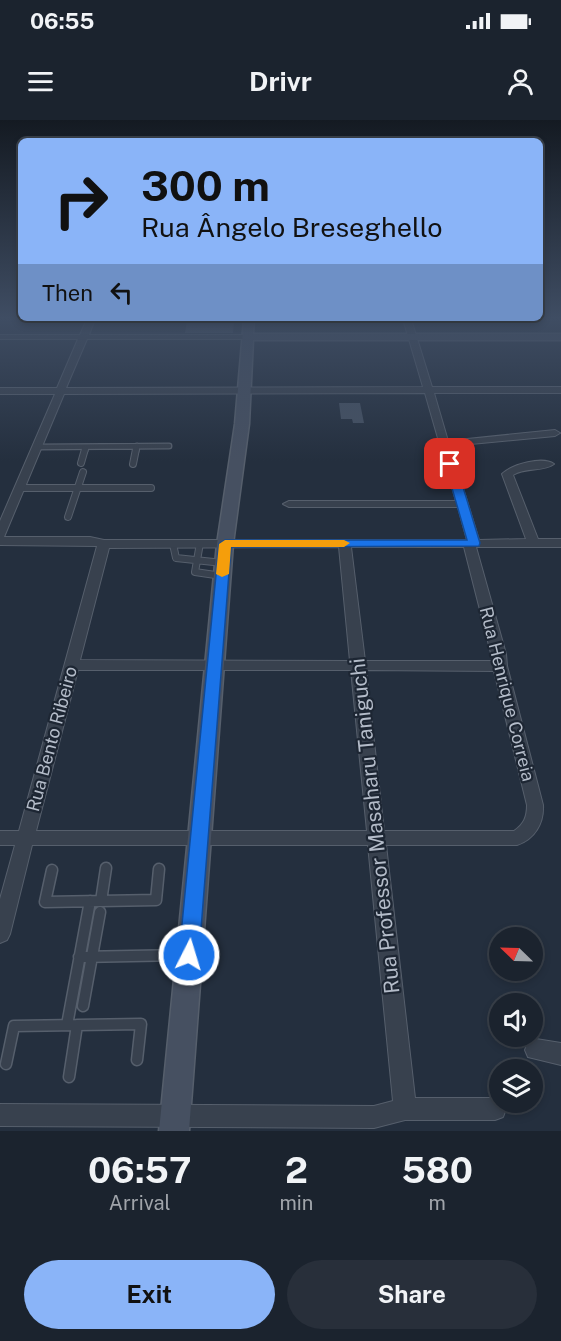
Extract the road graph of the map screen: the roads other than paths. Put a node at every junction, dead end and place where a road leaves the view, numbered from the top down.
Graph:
1 (71, 366) edge
2 (246, 366) edge
3 (421, 366) edge
4 (61, 390) junction
5 (245, 390) junction
6 (428, 390) junction
7 (561, 390) edge
8 (0, 391) edge
9 (555, 432) dead end
10 (444, 444) junction
11 (169, 446) dead end
12 (37, 447) junction
13 (86, 447) junction
14 (137, 447) junction
15 (81, 463) dead end
16 (133, 464) dead end
17 (549, 464) dead end
18 (83, 472) dead end
19 (20, 488) junction
20 (77, 488) junction
21 (151, 488) dead end
22 (289, 504) dead end
23 (462, 504) junction
24 (68, 517) dead end
25 (0, 534) edge
26 (0, 541) edge
27 (173, 543) junction
28 (200, 543) junction
29 (345, 543) junction
30 (471, 543) junction
31 (533, 543) junction
32 (561, 543) edge
33 (104, 544) junction
34 (196, 561) junction
35 (224, 561) junction
36 (72, 665) junction
37 (214, 665) junction
38 (358, 666) junction
39 (500, 666) junction
40 (0, 838) edge
41 (26, 838) junction
42 (200, 838) junction
43 (376, 838) junction
44 (106, 868) dead end
45 (159, 869) dead end
46 (52, 870) dead end
47 (90, 901) junction
48 (101, 901) junction
49 (100, 912) dead end
50 (0, 934) edge
51 (189, 955) junction
52 (79, 957) junction
53 (92, 957) junction
54 (83, 1006) dead end
55 (72, 1025) junction
56 (537, 1050) dead end
57 (561, 1054) edge
58 (137, 1060) dead end
59 (6, 1064) dead end
60 (69, 1077) dead end
61 (405, 1109) junction
62 (489, 1109) edge
63 (0, 1115) edge
64 (175, 1124) edge

1 - 4 street
2 - 5 main road
3 - 6 street, Rua Henrique Correia
4 - 5 street
4 - 8 street
4 - 12 street
5 - 6 street
5 - 35 main road
6 - 7 street
6 - 10 street, Rua Henrique Correia
9 - 10 street
10 - 23 street, Rua Henrique Correia
11 - 14 lane
12 - 13 lane
12 - 19 street
13 - 14 lane
13 - 15 lane
14 - 16 lane
17 - 31 street
18 - 20 lane
19 - 20 lane
19 - 25 street
20 - 21 lane
20 - 24 lane
22 - 23 street
23 - 30 street, Rua Henrique Correia
26 - 33 street
27 - 28 street
27 - 33 street
27 - 34 lane
28 - 34 lane
28 - 35 street
29 - 30 street
29 - 35 street
29 - 38 street, Rua Professor Masaharu Taniguchi
30 - 31 street
30 - 39 street, Rua Henrique Correia
31 - 32 street
33 - 36 street, Rua Bento Ribeiro
34 - 35 lane
34 - 35 lane
35 - 37 main road
36 - 37 street
36 - 41 street, Rua Bento Ribeiro
37 - 38 street
37 - 42 main road
38 - 39 street
38 - 43 street, Rua Professor Masaharu Taniguchi
39 - 43 street, Rua Henrique Correia
40 - 41 street
41 - 42 street
41 - 50 street, Rua Bento Ribeiro
42 - 43 street
42 - 51 main road
43 - 61 street, Rua Professor Masaharu Taniguchi
44 - 48 lane
45 - 48 lane
46 - 47 lane
47 - 48 lane
47 - 52 lane
49 - 53 lane
51 - 53 lane
51 - 64 main road
52 - 53 lane
52 - 55 lane
53 - 54 lane
55 - 58 lane
55 - 59 lane
55 - 60 lane
56 - 57 street
61 - 62 street
61 - 64 street
63 - 64 street

